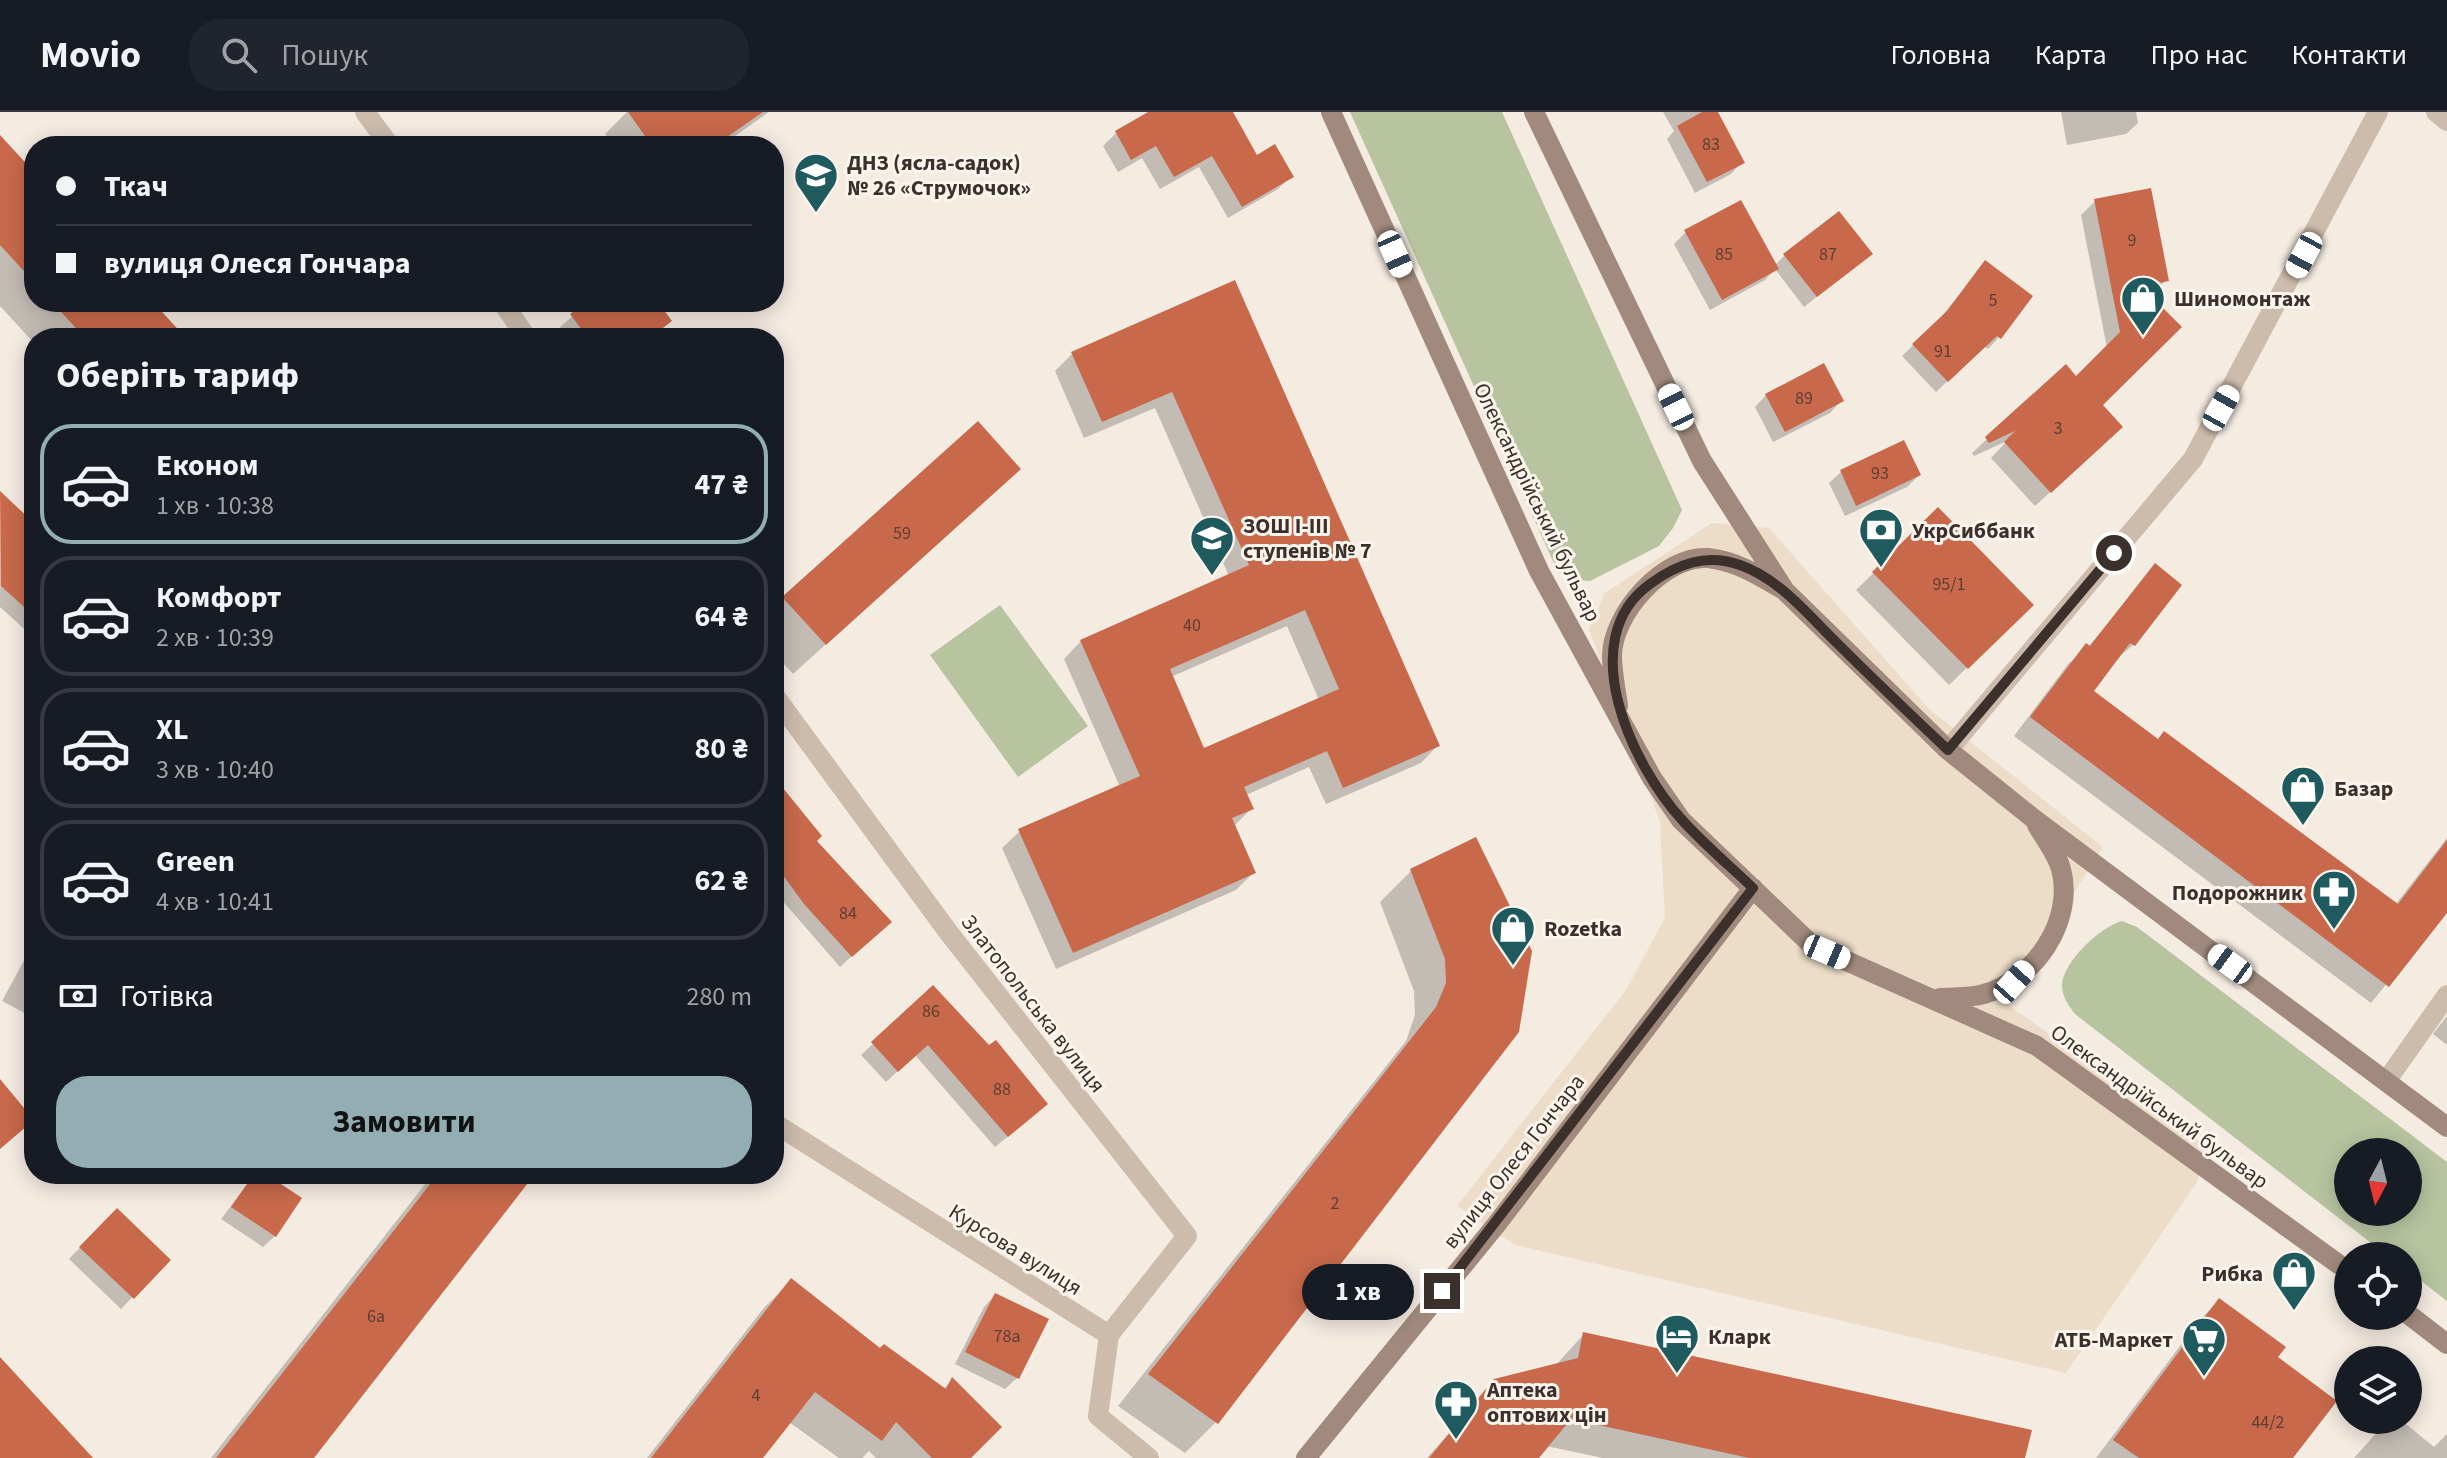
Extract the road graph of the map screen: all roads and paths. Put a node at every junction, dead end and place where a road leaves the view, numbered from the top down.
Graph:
1 (365, 112) edge
2 (1331, 112) edge
3 (1534, 112) edge
4 (2378, 112) edge
5 (2436, 112) edge
6 (2447, 121) edge
7 (383, 136) edge
8 (1785, 591) junction
9 (784, 709) edge
10 (1621, 721) junction
11 (1948, 750) junction
12 (2034, 819) junction
13 (1753, 888) junction
14 (2447, 995) edge
15 (1936, 998) junction
16 (2387, 1080) junction
17 (2447, 1127) edge
18 (784, 1129) edge
19 (2334, 1261) edge
20 (2422, 1325) edge
21 (1109, 1335) junction
22 (2447, 1344) edge
23 (1149, 1458) edge
24 (1306, 1458) edge

1 - 7 street
2 - 10 main road, Олександрійський бульвар
3 - 8 main road
4 - 11 street
5 - 6 street
8 - 10 main road
8 - 11 main road
9 - 21 street, Златопольська вулиця
10 - 13 main road, Олександрійський бульвар
11 - 12 main road
12 - 15 main road
12 - 16 main road
13 - 15 main road, Олександрійський бульвар
13 - 24 main road, вулиця Олеся Гончара
14 - 16 street
15 - 19 main road, Олександрійський бульвар
16 - 17 main road
18 - 21 street, Курсова вулиця
20 - 22 main road
21 - 23 street

